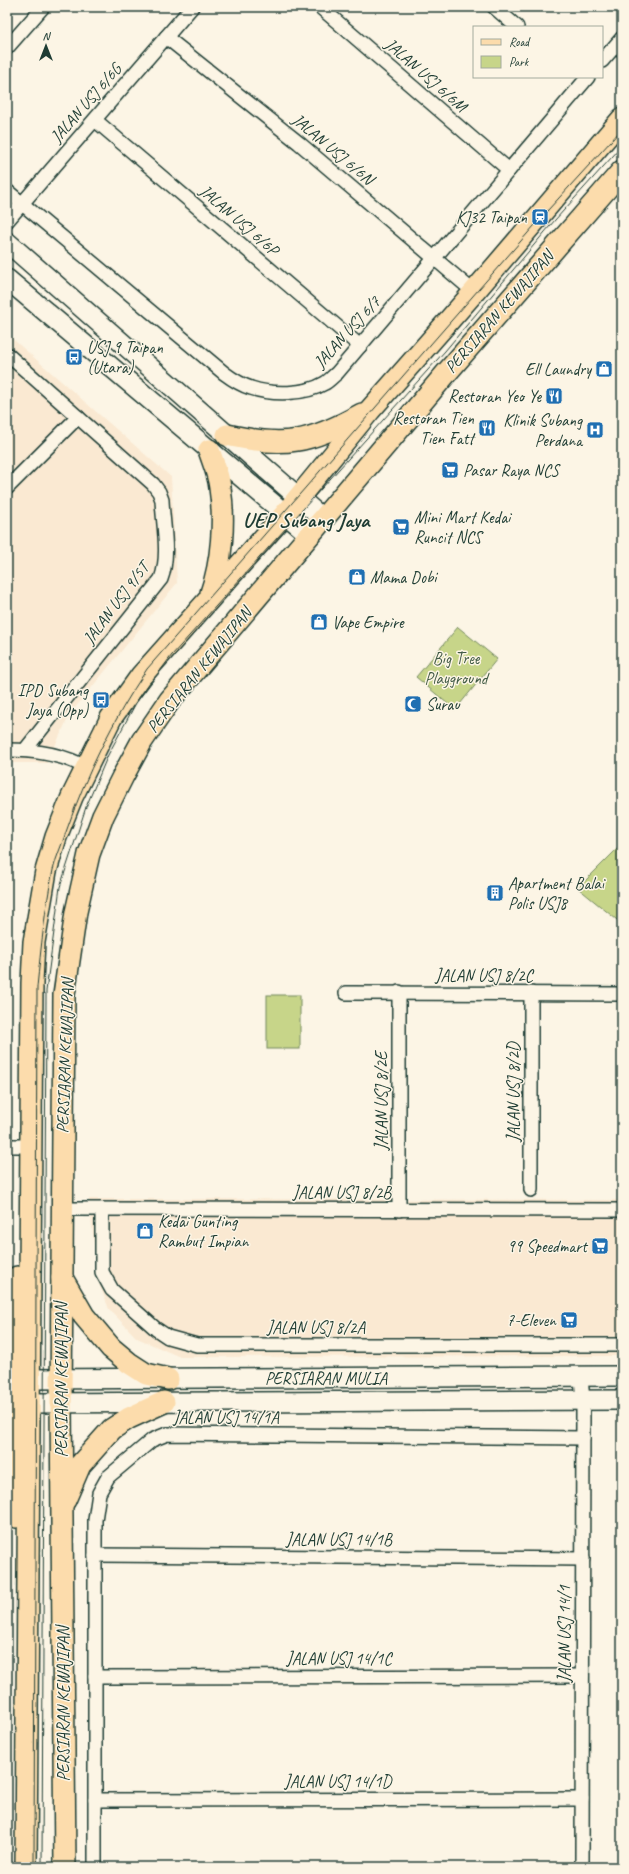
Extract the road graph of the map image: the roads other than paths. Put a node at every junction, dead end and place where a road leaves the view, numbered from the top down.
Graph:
1 (42, 7) edge
2 (192, 7) edge
3 (320, 7) edge
4 (494, 7) edge
5 (516, 26) edge
6 (166, 37) junction
7 (622, 38) edge
8 (8, 44) edge
9 (603, 60) edge
10 (582, 79) edge
11 (622, 119) edge
12 (96, 120) junction
13 (509, 170) junction
14 (622, 171) edge
15 (7, 191) edge
16 (22, 204) junction
17 (7, 221) edge
18 (7, 242) edge
19 (434, 258) junction
20 (11, 286) edge
21 (474, 292) junction
22 (360, 346) junction
23 (7, 354) edge
24 (370, 410) junction
25 (78, 417) junction
26 (226, 435) junction
27 (210, 450) junction
28 (7, 488) edge
29 (298, 497) junction
30 (285, 514) junction
31 (316, 527) junction
32 (208, 601) junction
33 (7, 750) edge
34 (25, 750) junction
35 (87, 768) junction
36 (346, 992) dead end
37 (399, 992) junction
38 (531, 993) junction
39 (622, 994) edge
40 (7, 1146) edge
41 (30, 1146) junction
42 (30, 1175) junction
43 (531, 1190) dead end
44 (62, 1209) junction
45 (102, 1209) junction
46 (399, 1210) junction
47 (622, 1210) edge
48 (62, 1277) junction
49 (622, 1345) edge
50 (622, 1376) edge
51 (581, 1377) junction
52 (30, 1379) junction
53 (61, 1379) junction
54 (168, 1379) junction
55 (622, 1400) edge
56 (583, 1401) junction
57 (164, 1402) junction
58 (30, 1403) junction
59 (61, 1403) junction
60 (583, 1438) junction
61 (62, 1507) junction
62 (95, 1555) junction
63 (583, 1559) junction
64 (28, 1635) junction
65 (582, 1676) junction
66 (95, 1677) junction
67 (582, 1799) junction
68 (95, 1800) junction
69 (26, 1867) edge
70 (65, 1867) edge
71 (95, 1867) edge
72 (582, 1867) edge

1 - 8 street
2 - 6 street, JALAN USJ 6/6G
3 - 13 street, JALAN USJ 6/6M
4 - 5 street
6 - 12 street, JALAN USJ 6/6G
6 - 19 street, JALAN USJ 6/6N
7 - 9 street
10 - 13 street, JALAN USJ 6/7
11 - 21 main road, PERSIARAN KEWAJIPAN
12 - 16 street, JALAN USJ 6/6G
12 - 22 street, JALAN USJ 6/6P
13 - 19 street, JALAN USJ 6/7
14 - 31 main road, PERSIARAN KEWAJIPAN
15 - 16 street, JALAN USJ 6/7
16 - 17 street, JALAN USJ 6/6G
16 - 22 street, JALAN USJ 6/7
18 - 26 main road
19 - 21 street, JALAN USJ 6/6N
19 - 22 street, JALAN USJ 6/7
20 - 27 main road
21 - 24 main road, PERSIARAN KEWAJIPAN
23 - 25 street, JALAN USJ 9/5T
24 - 26 main road
24 - 29 main road, PERSIARAN KEWAJIPAN
25 - 28 street
25 - 34 street, JALAN USJ 9/5T
26 - 29 main road
27 - 30 main road
27 - 32 main road
29 - 30 main road, PERSIARAN KEWAJIPAN
29 - 31 main road
30 - 31 main road
30 - 32 main road, PERSIARAN KEWAJIPAN
31 - 44 main road, PERSIARAN KEWAJIPAN
32 - 35 main road, PERSIARAN KEWAJIPAN
33 - 34 street
34 - 35 street
35 - 41 main road, PERSIARAN KEWAJIPAN
36 - 37 street, JALAN USJ 8/2C
37 - 38 street, JALAN USJ 8/2C
37 - 46 street, JALAN USJ 8/2E
38 - 39 street, JALAN USJ 8/2C
38 - 43 street, JALAN USJ 8/2D
40 - 41 street
41 - 42 main road, PERSIARAN KEWAJIPAN
42 - 52 main road, PERSIARAN KEWAJIPAN
42 - 64 main road, PERSIARAN KEWAJIPAN
44 - 45 street, JALAN USJ 8/2B
44 - 48 main road, PERSIARAN KEWAJIPAN
45 - 46 street, JALAN USJ 8/2B
45 - 49 street, JALAN USJ 8/2A
46 - 47 street, JALAN USJ 8/2B
48 - 53 main road, PERSIARAN KEWAJIPAN
48 - 54 main road
50 - 51 main road, PERSIARAN MULIA
51 - 54 main road, PERSIARAN MULIA
51 - 56 street, JALAN USJ 14/1
52 - 53 main road, PERSIARAN MULIA
52 - 58 main road, PERSIARAN KEWAJIPAN
53 - 54 main road, PERSIARAN MULIA
53 - 59 main road, PERSIARAN KEWAJIPAN
55 - 56 main road, PERSIARAN MULIA
56 - 57 main road, PERSIARAN MULIA
56 - 60 street, JALAN USJ 14/1
57 - 59 main road, PERSIARAN MULIA
57 - 61 main road
58 - 59 main road, PERSIARAN MULIA
58 - 64 main road, PERSIARAN KEWAJIPAN
59 - 61 main road, PERSIARAN KEWAJIPAN
60 - 62 street, JALAN USJ 14/1A
60 - 63 street, JALAN USJ 14/1
61 - 70 main road, PERSIARAN KEWAJIPAN
62 - 63 street, JALAN USJ 14/1B
62 - 66 street, JALAN USJ 14/1A
63 - 65 street, JALAN USJ 14/1
64 - 69 main road, PERSIARAN KEWAJIPAN
65 - 66 street, JALAN USJ 14/1C
65 - 67 street, JALAN USJ 14/1
66 - 68 street, JALAN USJ 14/1A
67 - 68 street, JALAN USJ 14/1D
67 - 72 street, JALAN USJ 14/1
68 - 71 street, JALAN USJ 14/1A

